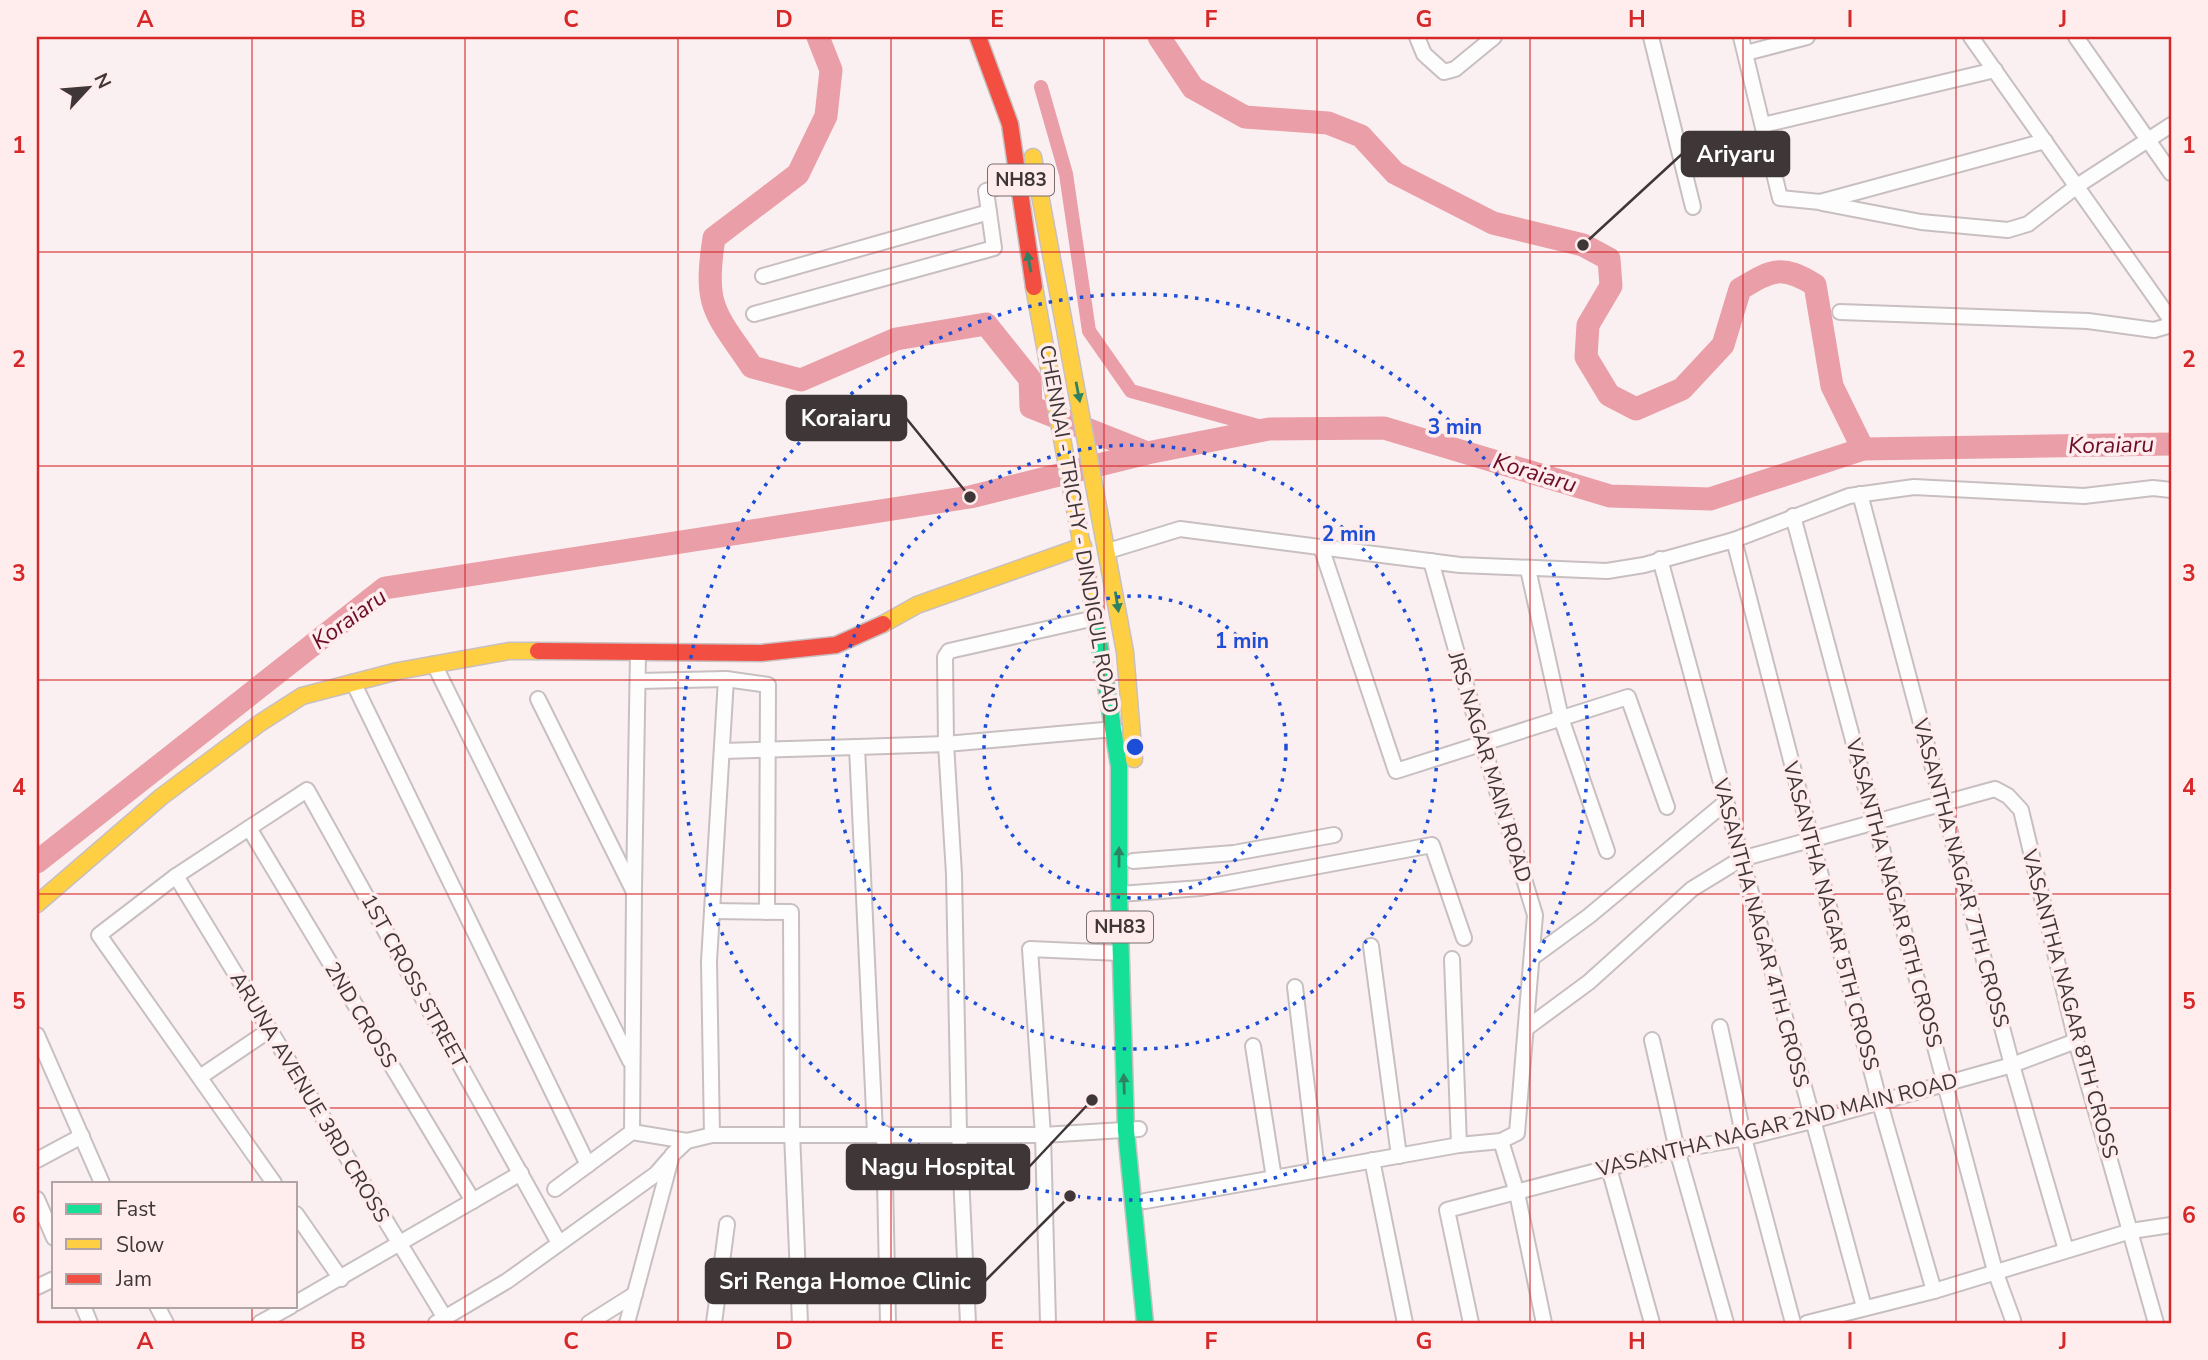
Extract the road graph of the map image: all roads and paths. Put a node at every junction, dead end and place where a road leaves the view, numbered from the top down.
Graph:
1 (978, 37) edge
2 (995, 37) edge
3 (1417, 37) edge
4 (1493, 37) edge
5 (1651, 37) edge
6 (1741, 37) edge
7 (1807, 37) edge
8 (1971, 37) edge
9 (2076, 37) edge
10 (1746, 54) junction
11 (1995, 70) junction
12 (1763, 125) junction
13 (2171, 125) edge
14 (2148, 140) junction
15 (2045, 141) junction
16 (2171, 173) edge
17 (1021, 180) junction
18 (2077, 186) junction
19 (1820, 202) junction
20 (1693, 207) dead end
21 (989, 212) junction
22 (763, 276) dead end
23 (1840, 312) dead end
24 (754, 314) dead end
25 (2171, 323) edge
26 (2171, 490) edge
27 (1860, 494) junction
28 (1793, 516) junction
29 (1082, 540) junction
30 (1734, 540) junction
31 (1107, 543) junction
32 (1321, 547) junction
33 (1660, 559) junction
34 (1432, 561) junction
35 (1528, 569) junction
36 (1095, 618) junction
37 (638, 653) junction
38 (434, 664) junction
39 (726, 679) junction
40 (638, 681) junction
41 (353, 682) junction
42 (538, 699) dead end
43 (1561, 718) junction
44 (1115, 729) junction
45 (1482, 742) junction
46 (946, 744) junction
47 (856, 747) junction
48 (768, 750) junction
49 (723, 751) junction
50 (1943, 801) junction
51 (1726, 802) junction
52 (1667, 807) dead end
53 (1874, 821) junction
54 (249, 828) junction
55 (1334, 835) dead end
56 (1811, 839) junction
57 (1607, 851) dead end
58 (1741, 859) junction
59 (1133, 861) junction
60 (176, 876) junction
61 (634, 892) junction
62 (1126, 894) junction
63 (37, 904) edge
64 (712, 911) junction
65 (767, 912) junction
66 (1464, 938) dead end
67 (1371, 946) dead end
68 (1120, 953) junction
69 (1533, 957) junction
70 (1452, 959) dead end
71 (1295, 987) dead end
72 (1528, 1027) junction
73 (1720, 1027) dead end
74 (268, 1031) junction
75 (37, 1036) edge
76 (1652, 1040) dead end
77 (2076, 1041) junction
78 (1254, 1046) dead end
79 (2012, 1065) junction
80 (633, 1066) junction
81 (200, 1077) junction
82 (1946, 1083) junction
83 (1879, 1100) junction
84 (1812, 1121) junction
85 (1132, 1130) junction
86 (632, 1132) junction
87 (792, 1133) junction
88 (879, 1133) junction
89 (959, 1133) junction
90 (712, 1135) junction
91 (1043, 1135) junction
92 (82, 1136) junction
93 (1744, 1138) junction
94 (687, 1141) junction
95 (1501, 1141) junction
96 (1459, 1145) junction
97 (1677, 1150) junction
98 (672, 1155) junction
99 (1399, 1156) junction
100 (37, 1160) edge
101 (1371, 1160) junction
102 (588, 1165) junction
103 (1609, 1168) junction
104 (1317, 1170) junction
105 (521, 1173) junction
106 (1274, 1178) junction
107 (102, 1182) edge
108 (273, 1182) edge
109 (555, 1189) dead end
110 (1517, 1193) junction
111 (37, 1199) edge
112 (473, 1201) junction
113 (1145, 1201) junction
114 (298, 1217) edge
115 (726, 1224) dead end
116 (2171, 1225) edge
117 (2131, 1231) junction
118 (52, 1233) edge
119 (398, 1242) junction
120 (559, 1243) junction
121 (2066, 1250) junction
122 (1995, 1271) junction
123 (341, 1279) junction
124 (1934, 1291) junction
125 (635, 1294) junction
126 (298, 1303) edge
127 (1864, 1307) junction
128 (288, 1308) edge
129 (2013, 1320) dead end
130 (440, 1321) edge
131 (260, 1323) edge
132 (589, 1323) edge
133 (627, 1323) edge
134 (714, 1323) edge
135 (800, 1323) edge
136 (888, 1323) edge
137 (968, 1323) edge
138 (1048, 1323) edge
139 (1145, 1323) edge
140 (1158, 1323) edge
141 (1405, 1323) edge
142 (1471, 1323) edge
143 (1544, 1323) edge
144 (1652, 1323) edge
145 (1726, 1323) edge
146 (1793, 1323) edge
147 (1807, 1323) edge
148 (2156, 1323) edge

1 - 17 main road, CHENNAI - TRICHY - DINDIGUL ROAD / NH83
2 -> 31 main road, CHENNAI - TRICHY - DINDIGUL ROAD / NH83
3 - 4 street
5 - 20 street
6 - 10 street
7 - 10 street
8 - 11 street
9 - 14 street
10 - 12 street
11 - 12 street
11 - 15 street
12 - 19 street
13 - 14 street
14 - 16 street
14 - 18 street
15 - 18 street
15 - 19 street
17 - 21 street
29 -> 17 main road, CHENNAI - TRICHY - DINDIGUL ROAD / NH83
18 - 19 street
18 - 25 street
21 - 22 street
21 - 24 street
23 - 25 street
26 - 27 street
27 - 28 street
27 - 50 street, VASANTHA NAGAR 7TH CROSS
28 - 30 street
28 - 53 street, VASANTHA NAGAR 6TH CROSS
29 - 36 main road, CHENNAI - TRICHY - DINDIGUL ROAD / NH83
29 - 37 main road
30 - 33 street
30 - 56 street, VASANTHA NAGAR 5TH CROSS
31 - 32 street
31 -> 59 main road, CHENNAI - TRICHY - DINDIGUL ROAD / NH83
32 - 34 street
32 - 45 street
33 - 35 street
33 - 51 street, VASANTHA NAGAR 4TH CROSS
34 - 35 street
34 - 45 street, JRS NAGAR MAIN ROAD
35 - 43 street
36 - 44 main road, CHENNAI - TRICHY - DINDIGUL ROAD / NH83
36 - 46 street
37 - 38 main road
37 - 40 street
38 - 41 main road
38 - 80 street
39 - 40 street
39 - 48 street
39 - 49 street
40 - 61 street
41 - 63 main road
41 - 102 street
42 - 61 street
43 - 45 street
43 - 52 street
43 - 57 street
44 - 46 street
62 -> 44 main road, CHENNAI - TRICHY - DINDIGUL ROAD / NH83
45 - 69 street, JRS NAGAR MAIN ROAD
46 - 47 street
46 - 89 street
47 - 48 street
47 - 88 street
48 - 49 street
48 - 65 street
49 - 64 street
50 - 53 street
50 - 77 street, VASANTHA NAGAR 8TH CROSS
50 - 79 street, VASANTHA NAGAR 7TH CROSS
51 - 58 street, VASANTHA NAGAR 4TH CROSS
51 - 69 street
53 - 56 street
53 - 82 street, VASANTHA NAGAR 6TH CROSS
54 - 60 street
54 - 105 street, 1ST CROSS STREET
54 - 112 street, 2ND CROSS
55 - 59 street
56 - 58 street
56 - 83 street, VASANTHA NAGAR 5TH CROSS
58 - 72 street
58 - 84 street, VASANTHA NAGAR 4TH CROSS
59 - 62 main road, CHENNAI - TRICHY - DINDIGUL ROAD / NH83
60 - 74 street, ARUNA AVENUE 3RD CROSS
60 - 81 street
61 - 80 street
62 - 66 street
62 - 68 main road, CHENNAI - TRICHY - DINDIGUL ROAD / NH83
62 - 85 main road, CHENNAI - TRICHY - DINDIGUL ROAD / NH83
64 - 65 street
64 - 90 street
65 - 87 street
67 - 99 street
85 -> 68 main road, CHENNAI - TRICHY - DINDIGUL ROAD / NH83
68 - 91 street
69 - 72 street, JRS NAGAR MAIN ROAD
70 - 96 street
71 - 104 street
72 - 95 street, JRS NAGAR MAIN ROAD
73 - 93 street
74 - 81 street
74 - 119 street, ARUNA AVENUE 3RD CROSS
75 - 92 street
76 - 97 street
77 - 79 street, VASANTHA NAGAR 2ND MAIN ROAD
77 - 117 street, VASANTHA NAGAR 8TH CROSS
78 - 106 street
79 - 82 street, VASANTHA NAGAR 2ND MAIN ROAD
79 - 121 street, VASANTHA NAGAR 7TH CROSS
80 - 86 street
81 - 108 street
82 - 83 street, VASANTHA NAGAR 2ND MAIN ROAD
82 - 122 street, VASANTHA NAGAR 6TH CROSS
83 - 84 street, VASANTHA NAGAR 2ND MAIN ROAD
83 - 124 street, VASANTHA NAGAR 5TH CROSS
84 - 93 street, VASANTHA NAGAR 2ND MAIN ROAD
84 - 127 street, VASANTHA NAGAR 4TH CROSS
85 - 91 street
85 - 113 main road, CHENNAI - TRICHY - DINDIGUL ROAD / NH83
85 - 139 main road, CHENNAI - TRICHY - DINDIGUL ROAD / NH83
86 - 94 street
86 - 102 street
87 - 88 street
87 - 90 street
87 - 135 street
88 - 89 street
88 - 136 street
89 - 91 street
89 - 137 street
90 - 94 street
91 - 138 street
92 - 100 street
92 - 107 street
93 - 97 street, VASANTHA NAGAR 2ND MAIN ROAD
93 - 146 street
94 - 98 street
95 - 96 street
95 - 110 street
96 - 99 street
97 - 103 street, VASANTHA NAGAR 2ND MAIN ROAD
97 - 145 street
98 - 120 street
98 - 125 street
99 - 101 street
101 - 104 street
101 - 141 street
102 - 109 street
103 - 110 street, VASANTHA NAGAR 2ND MAIN ROAD
103 - 144 street
104 - 106 street
105 - 112 street
105 - 120 street, 1ST CROSS STREET
106 - 113 street
110 - 142 street, VASANTHA NAGAR 2ND MAIN ROAD
110 - 143 street
111 - 118 street
112 - 119 street
113 - 140 main road, CHENNAI - TRICHY - DINDIGUL ROAD / NH83
114 - 123 street
115 - 134 street
116 - 117 street
117 - 121 street
117 - 148 street, VASANTHA NAGAR 8TH CROSS
119 - 123 street
119 - 130 street, ARUNA AVENUE 3RD CROSS
120 - 130 street
121 - 122 street
122 - 124 street
122 - 129 street, VASANTHA NAGAR 6TH CROSS
123 - 126 street
124 - 127 street
125 - 132 street
125 - 133 street
127 - 147 street
128 - 131 street

